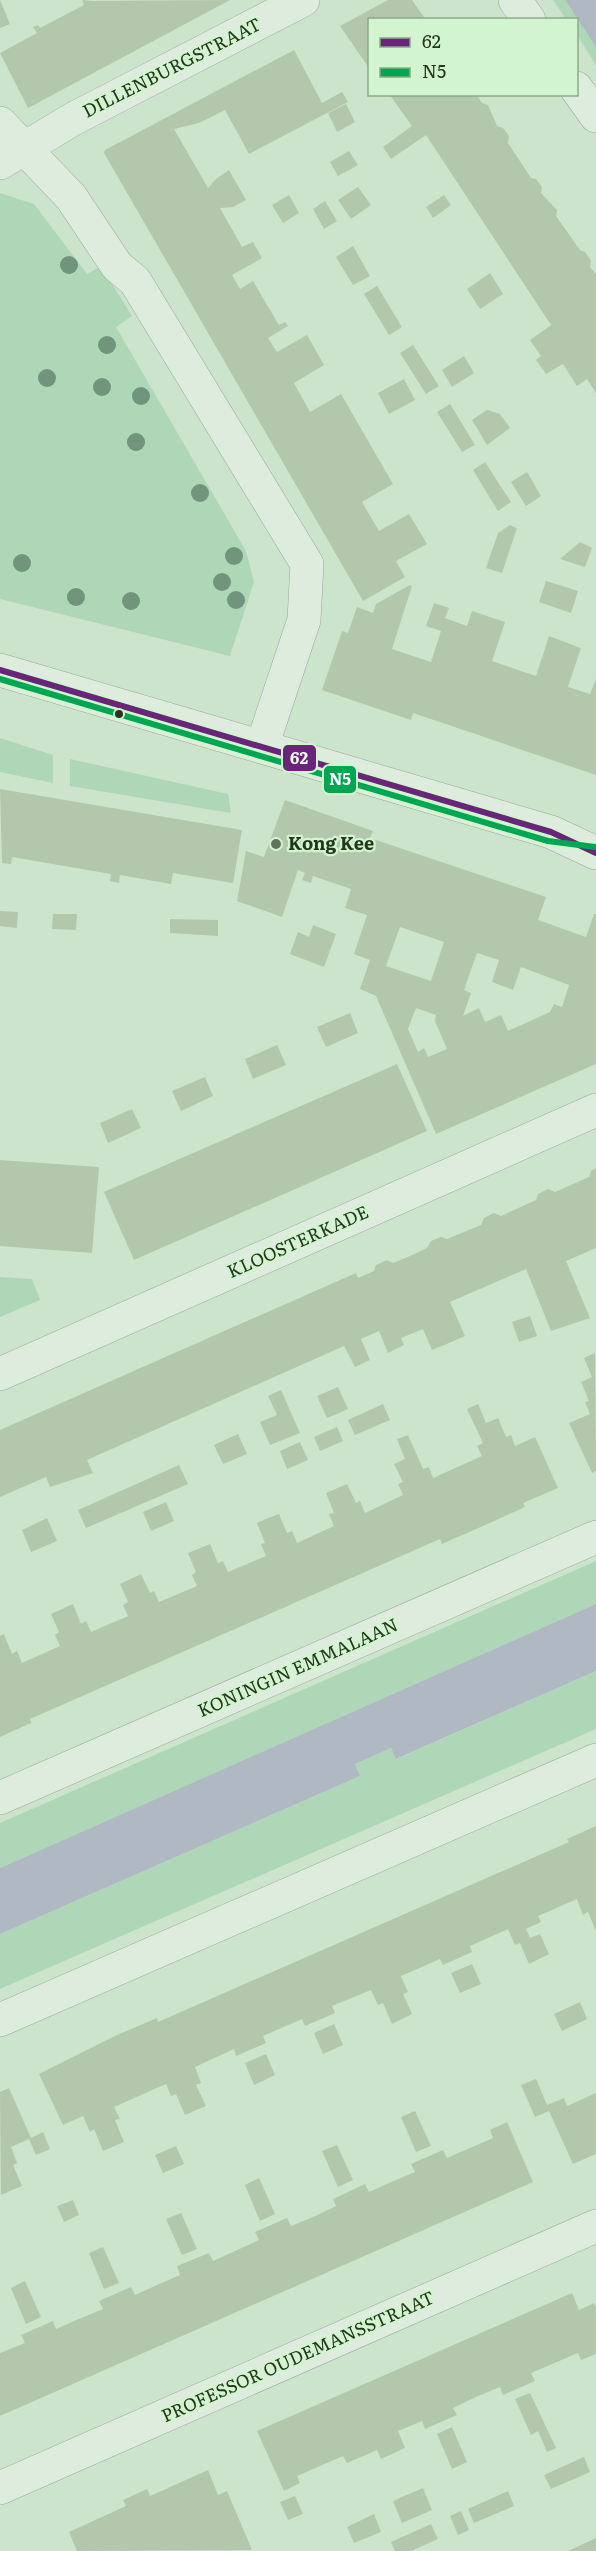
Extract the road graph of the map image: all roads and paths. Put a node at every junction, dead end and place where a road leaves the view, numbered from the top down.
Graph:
1 (303, 0) edge
2 (515, 0) edge
3 (528, 18) edge
4 (578, 91) edge
5 (596, 116) edge
6 (0, 123) edge
7 (11, 156) edge
8 (0, 670) edge
9 (262, 746) junction
10 (551, 832) junction
11 (596, 838) edge
12 (596, 853) edge
13 (596, 1110) edge
14 (0, 1374) edge
15 (596, 1537) edge
16 (596, 1760) edge
17 (0, 1798) edge
18 (0, 2020) edge
19 (596, 2226) edge
20 (0, 2488) edge

1 - 7 street, DILLENBURGSTRAAT
2 - 3 street
4 - 5 street
6 - 7 street
7 - 9 street
8 - 9 street
9 - 10 street
10 - 11 street
10 - 12 street
13 - 14 street, KLOOSTERKADE
15 - 17 street, KONINGIN EMMALAAN
16 - 18 street
19 - 20 street, PROFESSOR OUDEMANSSTRAAT

